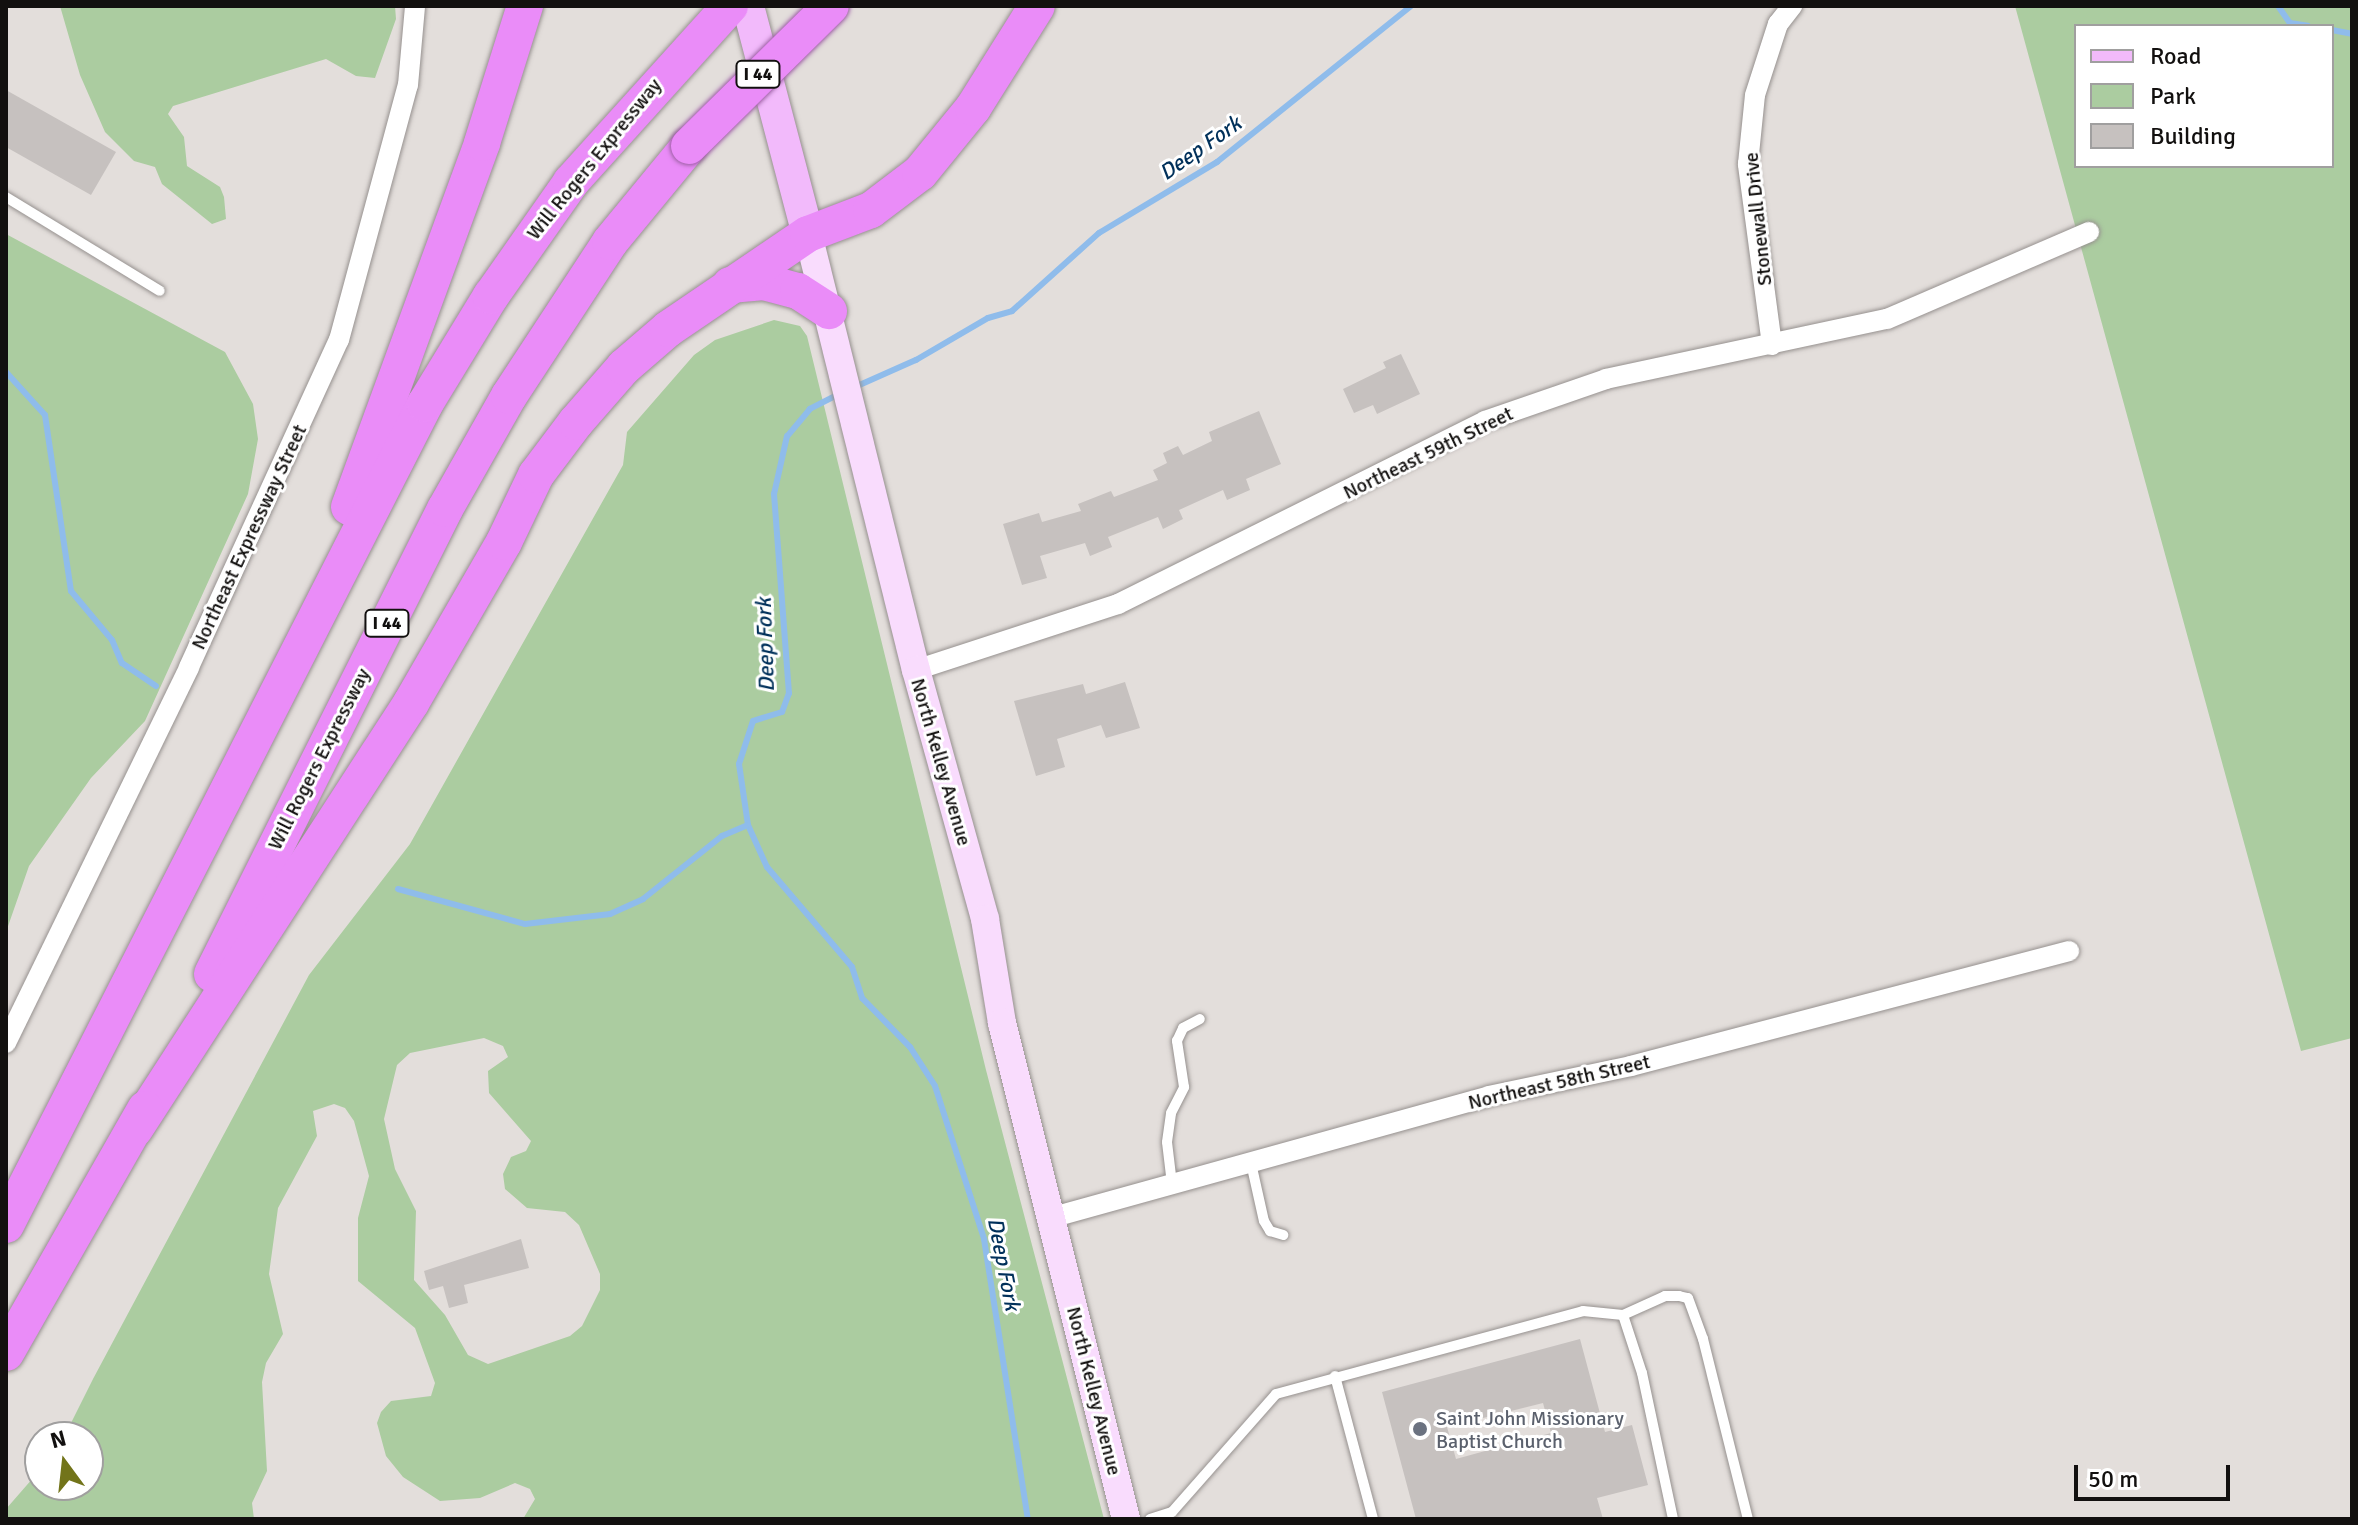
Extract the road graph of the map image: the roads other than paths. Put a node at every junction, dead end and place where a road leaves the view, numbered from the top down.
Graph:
1 (415, 6) edge
2 (525, 6) edge
3 (730, 6) edge
4 (748, 6) edge
5 (831, 6) edge
6 (1037, 6) edge
7 (1792, 6) edge
8 (6, 197) edge
9 (2089, 232) dead end
10 (808, 234) junction
11 (730, 285) junction
12 (160, 291) dead end
13 (829, 311) junction
14 (1772, 345) junction
15 (298, 652) junction
16 (916, 670) junction
17 (2069, 951) dead end
18 (1200, 1019) dead end
19 (6, 1043) edge
20 (135, 1129) junction
21 (1251, 1163) junction
22 (1172, 1184) junction
23 (1050, 1218) junction
24 (6, 1225) edge
25 (1283, 1235) dead end
26 (1623, 1315) junction
27 (6, 1353) edge
28 (1335, 1376) junction
29 (1126, 1519) edge
30 (1150, 1519) edge
31 (1373, 1519) edge
32 (1673, 1519) edge
33 (1748, 1519) edge

1 - 19 street, Northeast Expressway Street
2 - 15 highway
3 - 15 highway, Will Rogers Expressway
4 - 10 main road, North Kelley Avenue
5 - 20 highway, Will Rogers Expressway / I 44, bridge
6 - 10 highway
7 - 14 street, Stonewall Drive
8 - 12 lane
9 - 14 street, Northeast 59th Street
10 - 11 highway
10 - 13 street, North Kelley Avenue
11 - 13 highway
11 - 20 highway
13 - 16 street, North Kelley Avenue
14 - 16 street, Northeast 59th Street
15 - 24 highway, Will Rogers Expressway
16 - 23 street, North Kelley Avenue
17 - 21 street, Northeast 58th Street
18 - 22 lane
20 - 27 highway, Will Rogers Expressway
21 - 22 street, Northeast 58th Street
21 - 25 lane
22 - 23 street, Northeast 58th Street
23 - 29 street, North Kelley Avenue
26 - 28 lane
26 - 32 lane
26 - 33 lane
28 - 30 lane
28 - 31 lane

